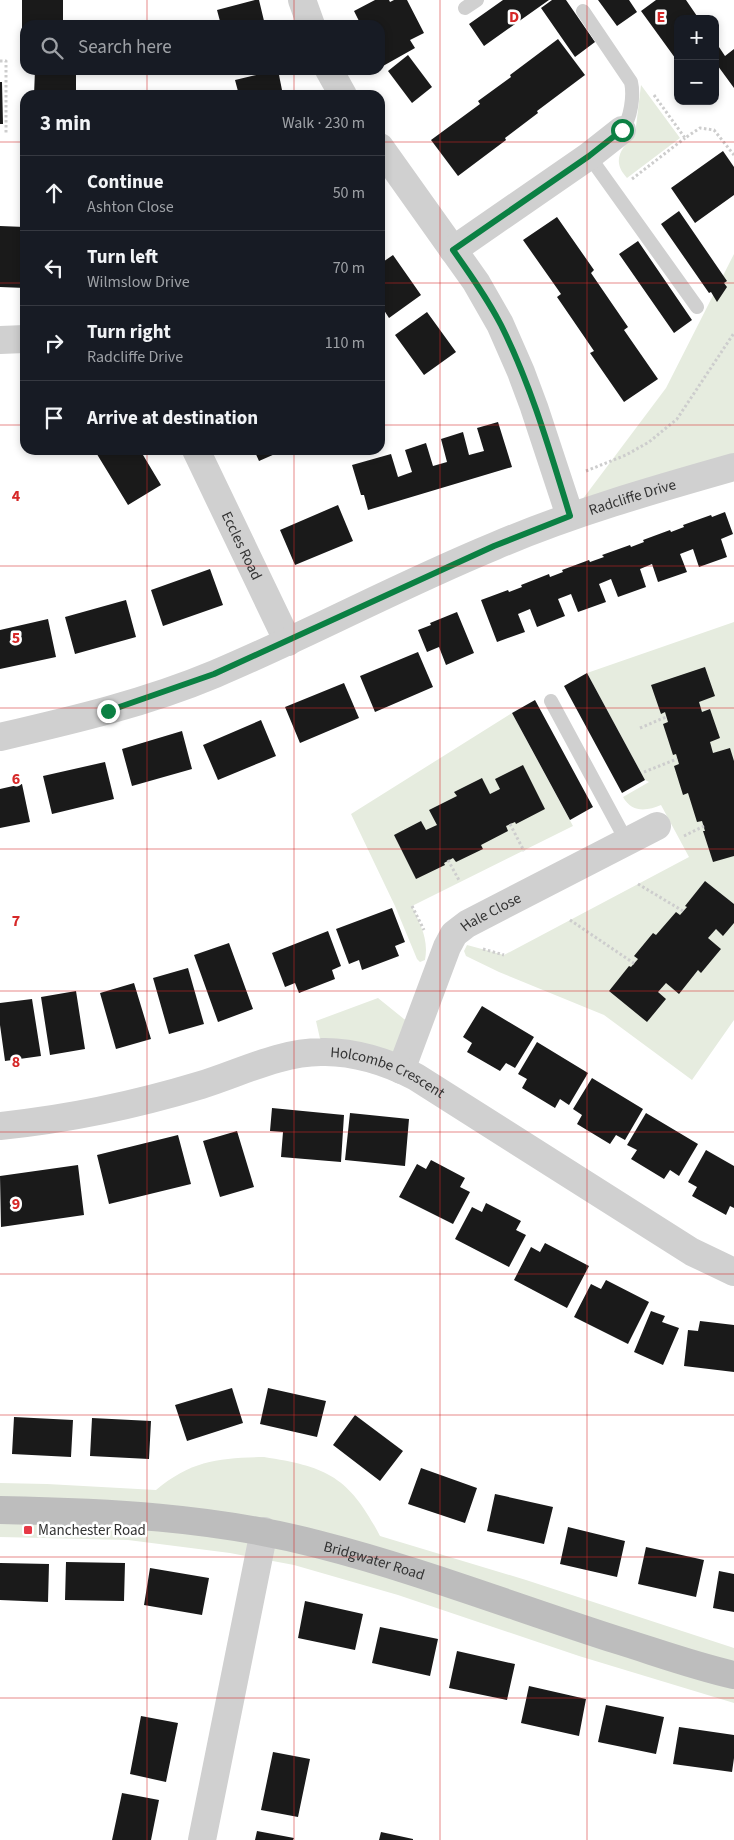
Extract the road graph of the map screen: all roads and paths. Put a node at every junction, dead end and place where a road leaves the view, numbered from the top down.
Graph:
1 (302, 0) edge
2 (477, 0) edge
3 (465, 8) dead end
4 (583, 11) dead end
5 (309, 20) edge
6 (0, 61) edge
7 (332, 75) edge
8 (631, 82) junction
9 (340, 90) edge
10 (622, 130) joint
11 (6, 133) dead end
12 (685, 138) junction
13 (385, 154) edge
14 (734, 155) edge
15 (589, 156) junction
16 (615, 192) junction
17 (453, 250) junction
18 (697, 307) dead end
19 (734, 333) edge
20 (20, 339) edge
21 (0, 340) edge
22 (198, 455) edge
23 (734, 467) edge
24 (570, 516) junction
25 (288, 642) junction
26 (552, 701) dead end
27 (666, 717) dead end
28 (640, 728) dead end
29 (0, 737) edge
30 (677, 759) dead end
31 (644, 772) dead end
32 (510, 824) dead end
33 (704, 826) dead end
34 (668, 833) joint
35 (627, 842) junction
36 (524, 851) dead end
37 (448, 860) dead end
38 (460, 882) dead end
39 (638, 884) dead end
40 (412, 906) dead end
41 (683, 911) dead end
42 (570, 920) dead end
43 (424, 930) dead end
44 (635, 964) dead end
45 (401, 1070) junction
46 (0, 1126) edge
47 (734, 1272) edge
48 (0, 1510) edge
49 (264, 1532) junction
50 (734, 1675) edge
51 (202, 1840) edge

1 - 5 street
2 - 3 lane
4 - 8 lane
6 - 11 path
7 - 9 street
8 - 10 lane
8 - 12 path
10 - 15 street
12 - 14 path
12 - 16 path
13 - 17 street
15 - 16 lane
15 - 17 street
16 - 18 lane
17 - 24 street
19 - 24 path
20 - 21 street
22 - 25 street, Eccles Road
23 - 24 street, Radcliffe Drive
24 - 25 street, Radcliffe Drive
25 - 29 street, Radcliffe Drive
26 - 35 lane
27 - 28 path
30 - 31 path
32 - 36 path
33 - 34 path
34 - 35 street, Hale Close
35 - 45 street, Hale Close
37 - 38 path
39 - 41 path
40 - 43 path
42 - 44 path
45 - 46 street, Holcombe Crescent
45 - 47 street, Holcombe Crescent
48 - 49 street, Bridgwater Road
49 - 50 street, Bridgwater Road
49 - 51 street

